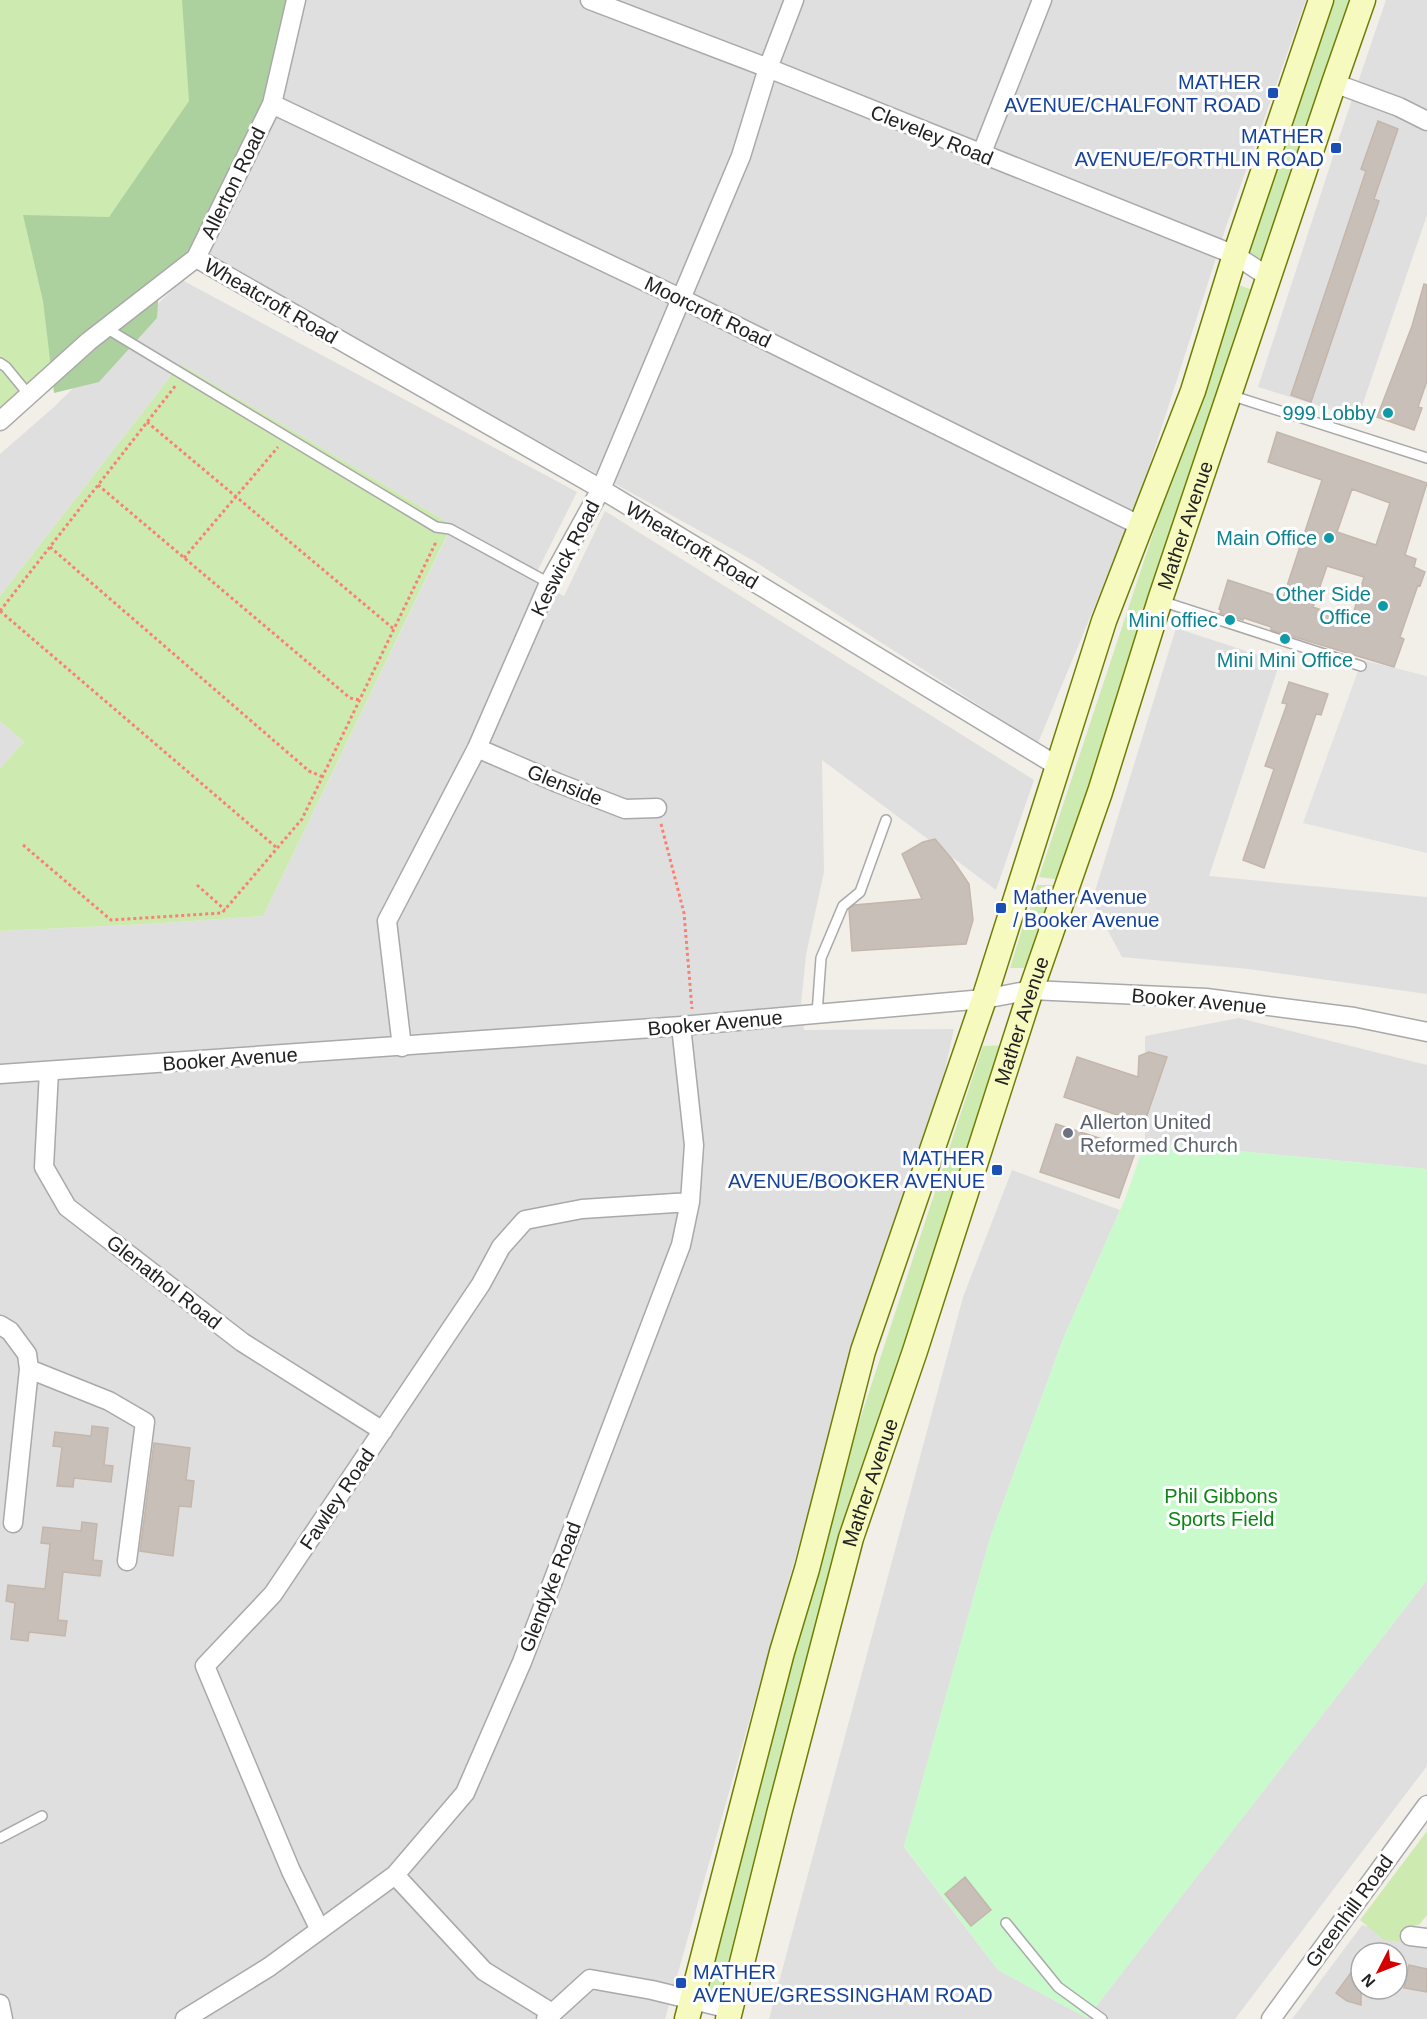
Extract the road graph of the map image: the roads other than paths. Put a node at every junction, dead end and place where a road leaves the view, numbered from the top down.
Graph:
1 (296, 0) edge
2 (590, 0) edge
3 (794, 0) edge
4 (1041, 0) edge
5 (1322, 0) edge
6 (1364, 0) edge
7 (768, 68) junction
8 (1334, 83) junction
9 (272, 104) junction
10 (1427, 121) edge
11 (981, 155) junction
12 (1234, 255) junction
13 (196, 258) junction
14 (1270, 278) junction
15 (680, 298) junction
16 (106, 328) junction
17 (0, 363) edge
18 (29, 395) junction
19 (1230, 395) junction
20 (0, 421) edge
21 (1427, 458) edge
22 (601, 489) junction
23 (1141, 526) junction
24 (549, 583) junction
25 (1160, 600) junction
26 (1361, 666) dead end
27 (477, 748) junction
28 (1059, 767) junction
29 (657, 808) road end
30 (886, 820) dead end
31 (1031, 990) junction
32 (984, 999) junction
33 (817, 1014) junction
34 (687, 1025) junction
35 (1427, 1032) edge
36 (402, 1047) junction
37 (49, 1071) junction
38 (0, 1074) edge
39 (690, 1202) junction
40 (0, 1325) edge
41 (29, 1369) junction
42 (383, 1431) junction
43 (13, 1523) dead end
44 (127, 1561) dead end
45 (1427, 1804) edge
46 (42, 1816) dead end
47 (0, 1838) edge
48 (395, 1875) junction
49 (1006, 1923) dead end
50 (320, 1930) junction
51 (0, 2004) edge
52 (690, 2010) edge
53 (729, 2014) edge
54 (549, 2016) edge
55 (3, 2019) edge
56 (185, 2019) edge
57 (1102, 2019) edge
58 (1271, 2019) edge

1 - 9 street, Allerton Road
2 - 7 street, Cleveley Road
3 - 7 street, Keswick Road
4 - 11 street
5 - 12 main road, Mather Avenue
6 - 8 main road, Mather Avenue
7 - 11 street, Cleveley Road
7 - 15 street, Keswick Road
8 - 10 street
8 - 14 main road, Mather Avenue
9 - 13 street, Allerton Road
9 - 15 street, Moorcroft Road
11 - 12 street, Cleveley Road
12 - 14 street, Cleveley Road
12 - 23 main road, Mather Avenue
13 - 16 street, Allerton Road
13 - 22 street, Wheatcroft Road
14 - 19 main road, Mather Avenue
15 - 22 street, Keswick Road
15 - 23 street, Moorcroft Road
16 - 18 street, Allerton Road
16 - 24 lane
17 - 18 lane
18 - 20 street, Allerton Road
19 - 21 lane
19 - 25 main road, Mather Avenue
22 - 24 street, Keswick Road
22 - 28 street, Wheatcroft Road
23 - 28 main road, Mather Avenue
24 - 27 street, Keswick Road
25 - 26 lane
25 - 31 main road, Mather Avenue
27 - 29 street, Glenside
27 - 36 street, Keswick Road
28 - 32 main road, Mather Avenue
30 - 33 lane
31 - 32 street, Booker Avenue
31 - 35 street, Booker Avenue
31 - 53 main road, Mather Avenue
32 - 33 street, Booker Avenue
32 - 52 main road, Mather Avenue
33 - 34 street, Booker Avenue
34 - 36 street, Booker Avenue
34 - 39 street, Glendyke Road
36 - 37 street, Booker Avenue
37 - 38 street, Booker Avenue
37 - 42 street, Glenathol Road
39 - 42 street, Fawley Road
39 - 48 street, Glendyke Road
40 - 41 street
41 - 43 street
41 - 44 street
42 - 50 street, Fawley Road
45 - 58 street, Greenhill Road
46 - 47 lane
48 - 50 street, Glendyke Road
48 - 54 street
49 - 57 lane
50 - 56 street, Glendyke Road
51 - 55 street
52 - 53 street
52 - 54 street

